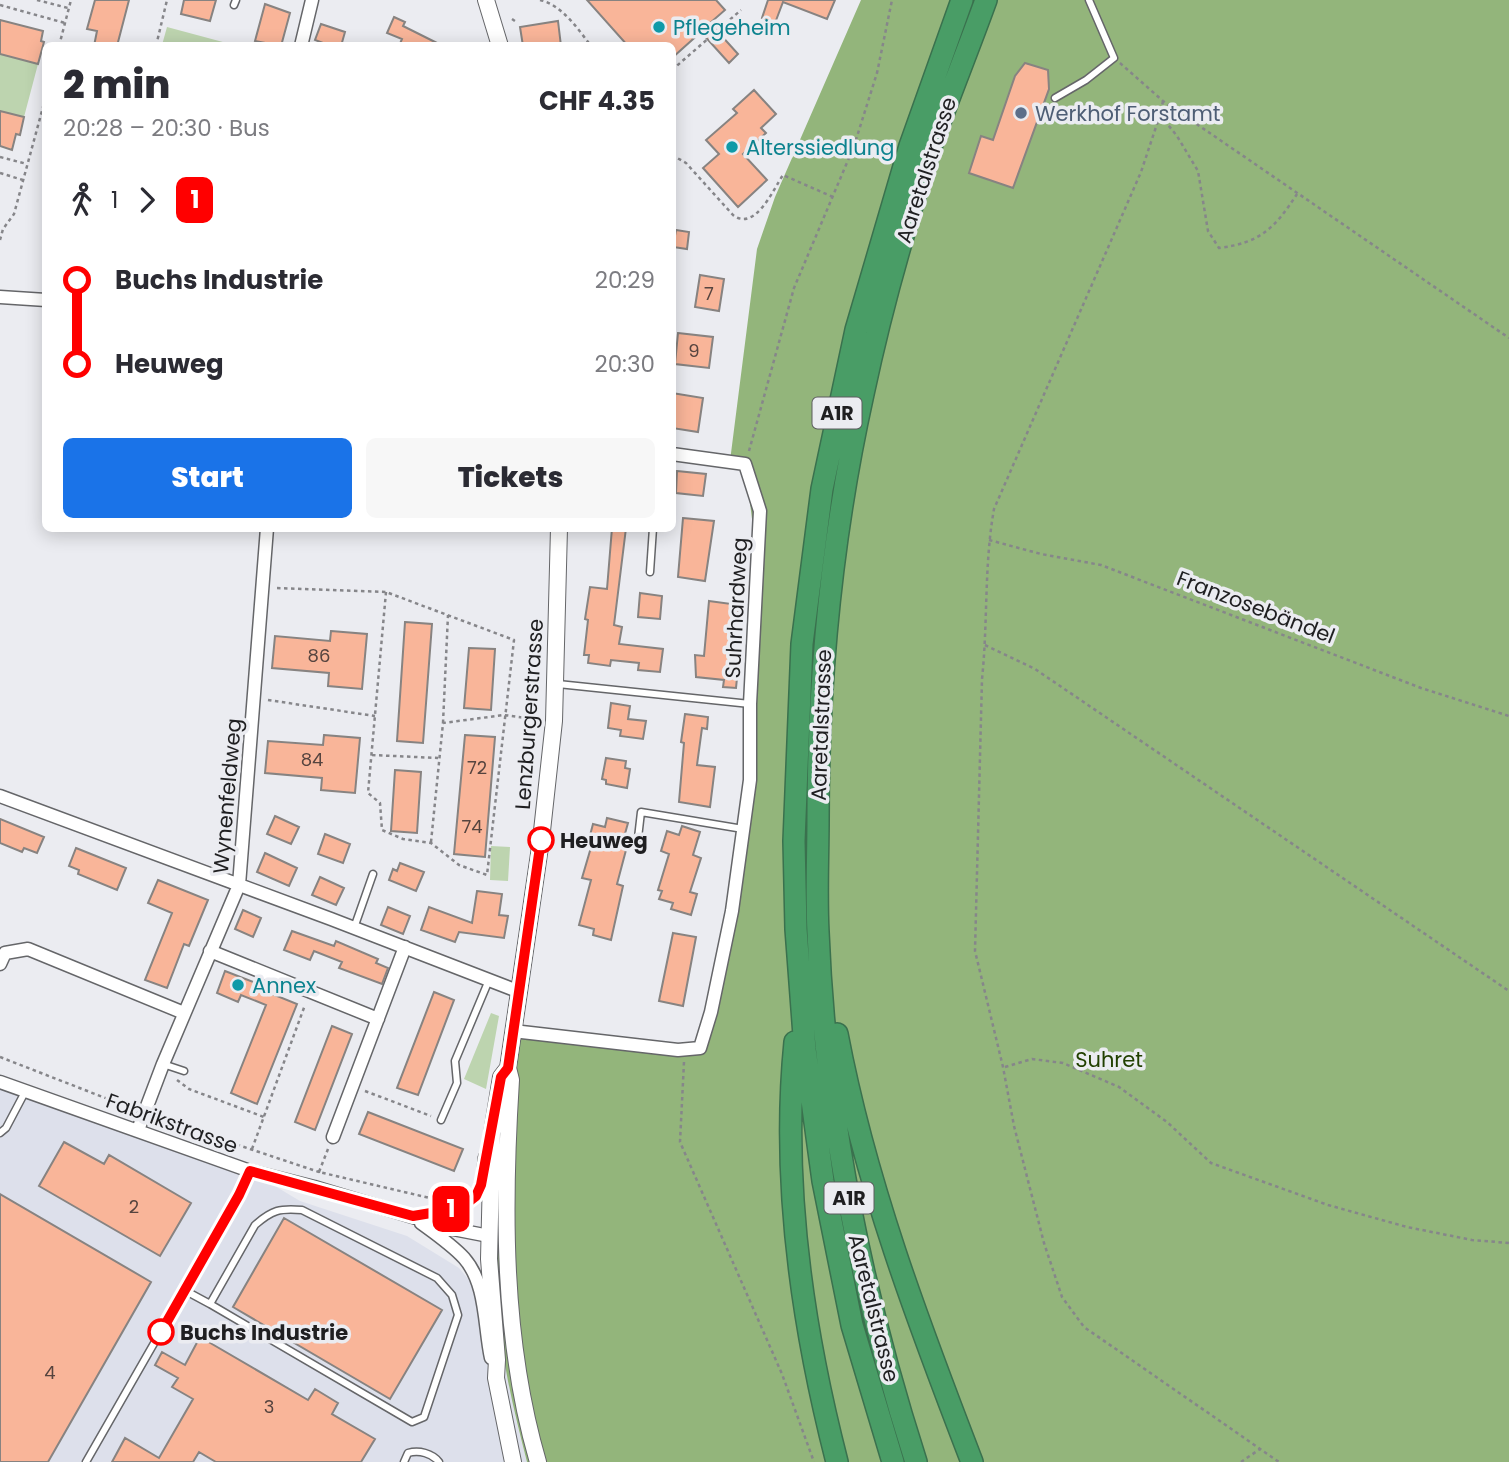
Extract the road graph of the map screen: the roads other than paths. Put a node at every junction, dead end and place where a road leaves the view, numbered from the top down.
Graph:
1 (312, 0) edge
2 (486, 0) edge
3 (962, 0) edge
4 (986, 0) edge
5 (1089, 0) edge
6 (303, 42) edge
7 (499, 42) edge
8 (1055, 98) dead end
9 (0, 298) edge
10 (42, 300) edge
11 (676, 455) edge
12 (267, 532) edge
13 (559, 532) edge
14 (653, 532) edge
15 (650, 572) dead end
16 (556, 684) junction
17 (750, 704) junction
18 (0, 796) edge
19 (743, 829) junction
20 (638, 838) dead end
21 (373, 874) dead end
22 (239, 885) junction
23 (354, 928) junction
24 (818, 928) junction
25 (405, 947) junction
26 (210, 951) junction
27 (0, 964) edge
28 (489, 980) junction
29 (520, 992) junction
30 (800, 998) junction
31 (184, 1013) junction
32 (378, 1019) junction
33 (513, 1031) junction
34 (162, 1067) junction
35 (508, 1068) junction
36 (184, 1071) dead end
37 (0, 1082) edge
38 (25, 1092) junction
39 (441, 1120) road end
40 (138, 1130) junction
41 (0, 1133) edge
42 (492, 1133) junction
43 (333, 1137) road end
44 (250, 1171) junction
45 (413, 1216) junction
46 (489, 1236) junction
47 (506, 1236) junction
48 (184, 1290) junction
49 (210, 1304) junction
50 (496, 1378) junction
51 (86, 1462) edge
52 (404, 1462) edge
53 (439, 1462) edge
54 (513, 1462) edge
55 (538, 1462) edge
56 (838, 1462) edge
57 (893, 1462) edge
58 (916, 1462) edge
59 (972, 1462) edge

1 - 6 street
2 - 7 main road
3 - 30 highway, Aaretalstrasse / A1R
4 - 24 highway, Aaretalstrasse / A1R
5 - 8 lane
9 - 10 street
11 - 17 street, Suhrhardweg
12 - 22 street, Wynenfeldweg
13 - 16 main road, Lenzburgerstrasse
14 - 15 lane
16 - 17 lane
16 - 29 main road, Lenzburgerstrasse
17 - 19 street, Suhrhardweg
18 - 22 street
19 - 20 lane
19 - 33 street, Suhrhardweg
21 - 23 lane
22 - 23 street
22 - 26 street, Wynenfeldweg
23 - 25 street
24 - 58 highway, Aaretalstrasse / A1R
24 - 59 highway
25 - 28 street
25 - 32 street
26 - 31 street, Wynenfeldweg
26 - 32 street
27 - 31 street
28 - 29 street
28 - 39 lane
29 - 33 main road, Lenzburgerstrasse
30 - 56 highway
30 - 57 highway, Aaretalstrasse / A1R
31 - 34 street, Wynenfeldweg
32 - 43 street
33 - 35 main road, Lenzburgerstrasse
34 - 36 lane
34 - 40 street, Wynenfeldweg
35 - 42 main road, Lenzburgerstrasse
35 - 47 main road, Lenzburgerstrasse
37 - 38 street, Fabrikstrasse
38 - 40 street, Fabrikstrasse
38 - 41 lane
40 - 44 street, Fabrikstrasse
42 - 45 street, Fabrikstrasse
42 - 46 main road, Lenzburgerstrasse
44 - 45 street, Fabrikstrasse
44 - 48 lane
45 - 46 street, Fabrikstrasse
45 - 50 street, Fabrikstrasse
46 - 47 main road
46 - 50 main road, Lenzburgerstrasse
47 - 55 main road, Lenzburgerstrasse
48 - 49 lane
48 - 51 lane
49 - 49 lane
50 - 54 main road, Lenzburgerstrasse
52 - 53 lane

